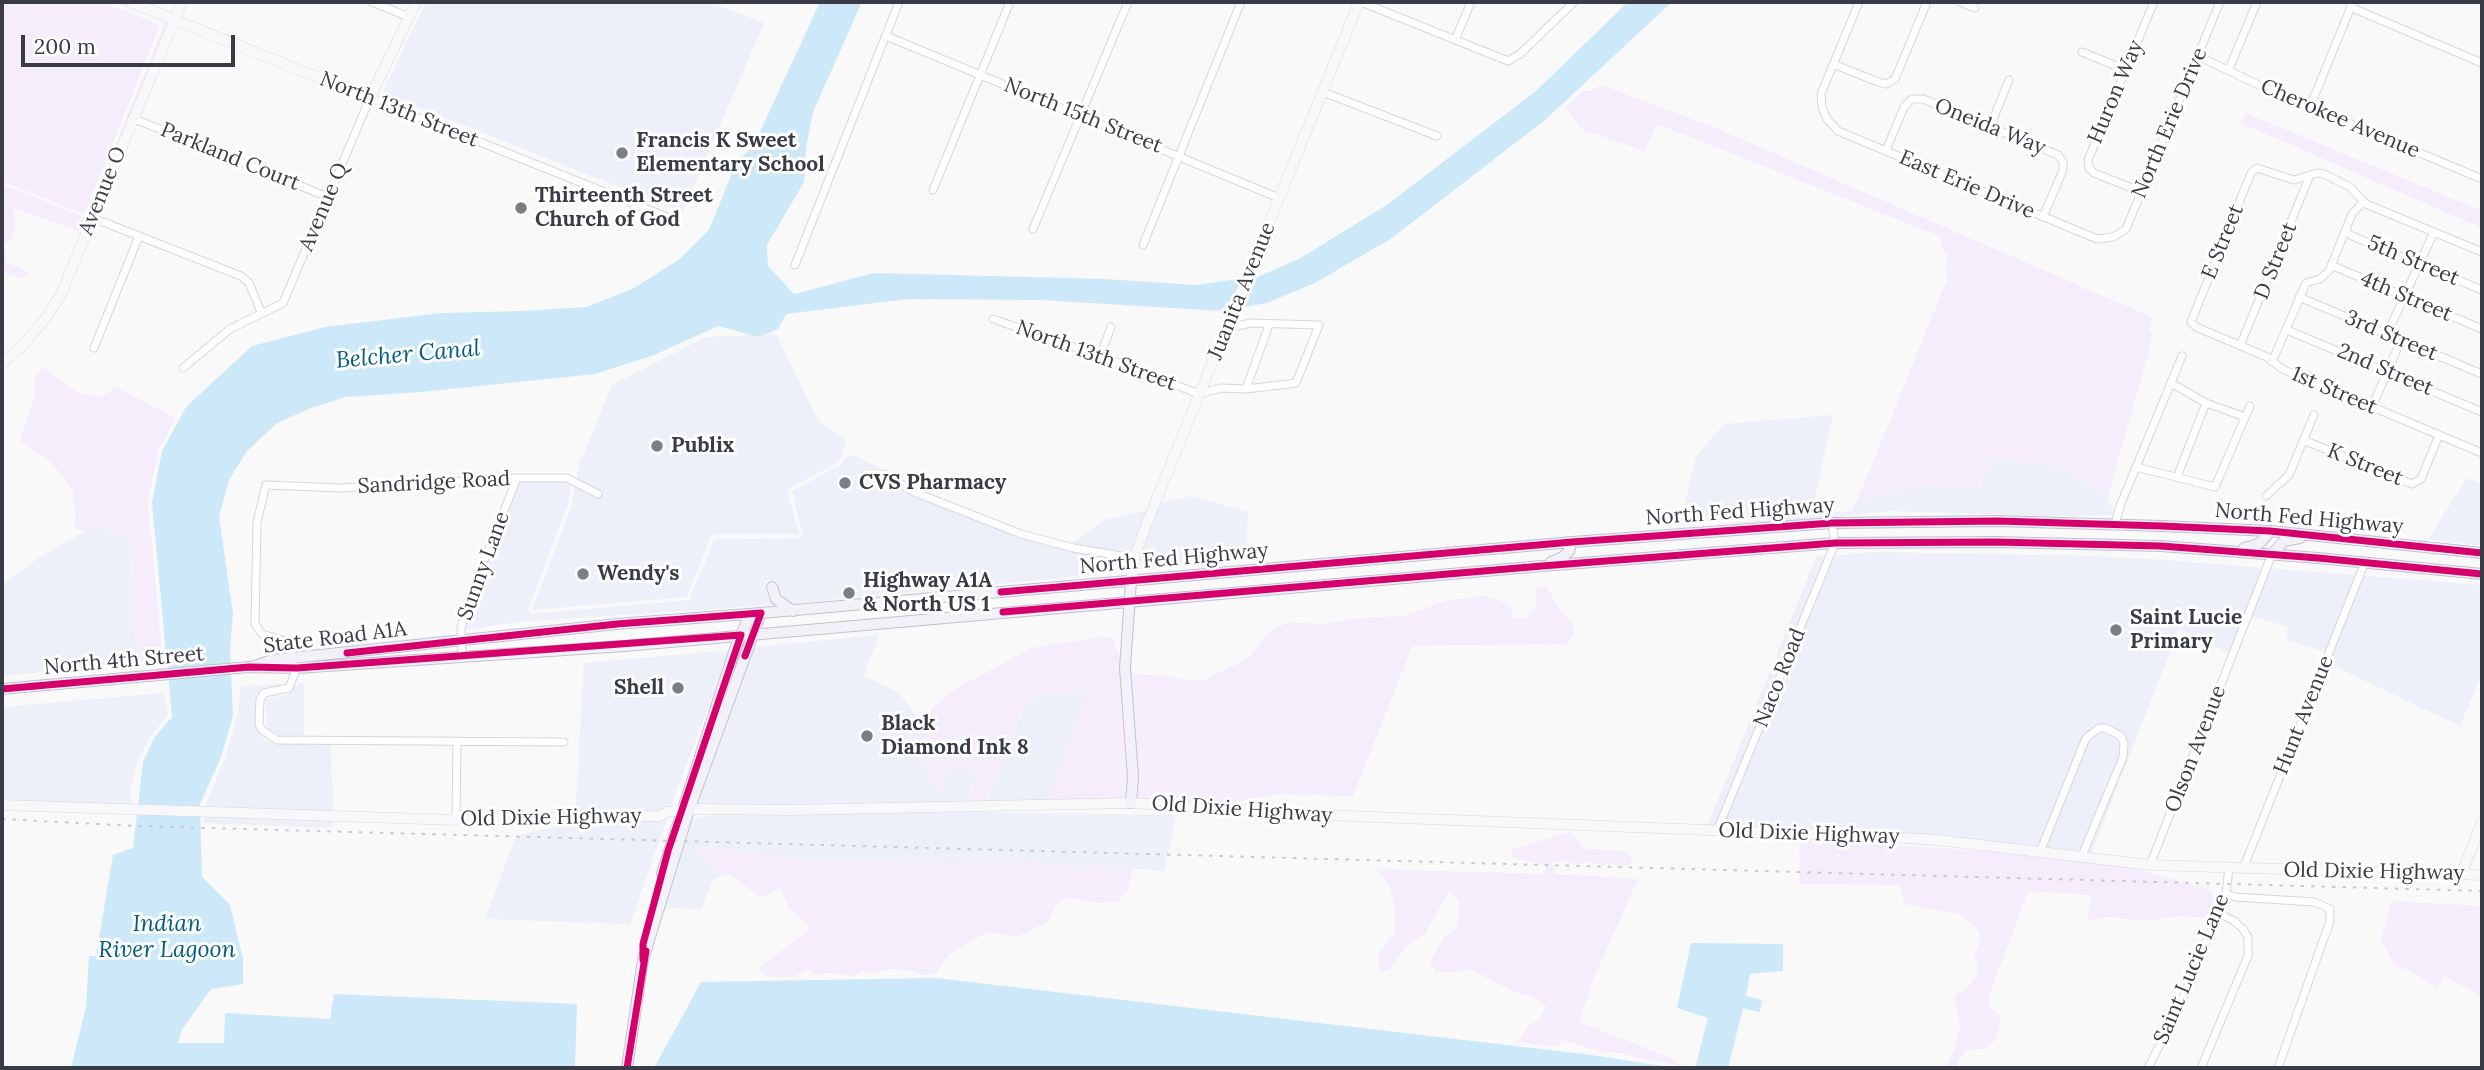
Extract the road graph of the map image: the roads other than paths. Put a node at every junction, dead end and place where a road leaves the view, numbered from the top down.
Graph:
1 (130, 2) edge
2 (182, 2) edge
3 (372, 2) edge
4 (416, 2) edge
5 (900, 2) edge
6 (1010, 2) edge
7 (1128, 2) edge
8 (1241, 2) edge
9 (1360, 2) edge
10 (1471, 2) edge
11 (1574, 2) edge
12 (1859, 2) edge
13 (1927, 2) edge
14 (1960, 2) edge
15 (2154, 2) edge
16 (2220, 2) edge
17 (2257, 2) edge
18 (2352, 4) edge
19 (1975, 8) dead end
20 (409, 17) junction
21 (174, 19) junction
22 (886, 36) junction
23 (1455, 40) junction
24 (2082, 52) dead end
25 (2198, 56) junction
26 (2482, 63) edge
27 (1833, 64) junction
28 (2228, 69) junction
29 (2126, 70) junction
30 (979, 74) junction
31 (2009, 80) dead end
32 (1323, 92) junction
33 (370, 98) junction
34 (2310, 107) junction
35 (1080, 115) junction
36 (132, 118) junction
37 (1990, 127) junction
38 (1437, 136) dead end
39 (1886, 150) junction
40 (1178, 155) junction
41 (2310, 175) junction
42 (2482, 180) edge
43 (933, 190) dead end
44 (2142, 192) junction
45 (328, 197) junction
46 (1279, 198) junction
47 (2363, 202) junction
48 (667, 217) dead end
49 (2043, 217) junction
50 (93, 218) junction
51 (1033, 229) dead end
52 (2345, 231) junction
53 (2434, 232) junction
54 (139, 236) junction
55 (2113, 237) joint
56 (1143, 245) dead end
57 (2482, 252) edge
58 (2420, 264) junction
59 (795, 265) dead end
60 (2330, 265) junction
61 (2482, 290) edge
62 (2406, 296) junction
63 (2299, 297) junction
64 (261, 312) junction
65 (993, 319) dead end
66 (2191, 321) joint
67 (1269, 325) junction
68 (1111, 327) dead end
69 (1227, 328) junction
70 (2482, 329) edge
71 (2287, 330) junction
72 (2387, 334) junction
73 (2401, 340) junction
74 (2240, 346) junction
75 (94, 348) dead end
76 (1100, 356) junction
77 (2182, 356) dead end
78 (2272, 362) junction
79 (2, 364) edge
80 (183, 368) dead end
81 (2387, 372) junction
82 (2482, 374) edge
83 (2171, 383) junction
84 (1246, 389) junction
85 (1199, 394) junction
86 (2206, 403) junction
87 (2250, 406) dead end
88 (2372, 407) junction
89 (2482, 412) edge
90 (2314, 415) dead end
91 (2245, 417) junction
92 (2439, 435) junction
93 (2304, 440) junction
94 (2482, 453) edge
95 (2294, 464) junction
96 (2136, 467) junction
97 (886, 474) dead end
98 (2177, 477) junction
99 (2297, 477) dead end
100 (517, 478) junction
101 (598, 494) dead end
102 (2266, 496) dead end
103 (1832, 523) junction
104 (2115, 524) junction
105 (2270, 531) junction
106 (2314, 536) junction
107 (1572, 542) junction
108 (1835, 543) junction
109 (2231, 550) junction
110 (2482, 553) edge
111 (2272, 554) junction
112 (1134, 558) junction
113 (2365, 562) junction
114 (1542, 566) junction
115 (2482, 574) edge
116 (1131, 581) junction
117 (772, 587) dead end
118 (1130, 601) junction
119 (793, 611) junction
120 (756, 614) junction
121 (753, 634) junction
122 (741, 635) junction
123 (461, 641) junction
124 (462, 656) junction
125 (295, 663) junction
126 (249, 667) joint
127 (2, 689) edge
128 (457, 741) junction
129 (564, 742) dead end
130 (1131, 803) junction
131 (2, 805) edge
132 (456, 820) junction
133 (2482, 822) edge
134 (1717, 831) junction
135 (2040, 852) junction
136 (2081, 858) junction
137 (2150, 865) junction
138 (2229, 868) junction
139 (2243, 869) junction
140 (2482, 874) edge
141 (2461, 875) junction
142 (2226, 894) junction
143 (2217, 912) junction
144 (645, 946) junction
145 (627, 1068) edge
146 (2148, 1068) edge
147 (2201, 1068) edge
148 (2278, 1068) edge

1 - 21 street, North 13th Street
2 - 21 street, Avenue O
3 - 20 street
4 - 20 street, Avenue Q
5 - 22 street
6 - 30 street
7 - 35 street
8 - 40 street
9 - 23 street
9 - 32 street, Juanita Avenue
10 - 23 street
11 - 23 street
12 - 27 street
13 - 27 street
14 - 19 street
15 - 29 street, Huron Way
16 - 25 street, North Erie Drive
17 - 28 street
18 - 26 street
18 - 34 street
20 - 33 street, Avenue Q
21 - 33 street, North 13th Street
21 - 36 street, Avenue O
22 - 30 street, North 15th Street
22 - 59 street
24 - 29 street
25 - 28 street, Cherokee Avenue
25 - 44 street, North Erie Drive
27 - 39 street, East Erie Drive
28 - 34 street, Cherokee Avenue
29 - 44 street, Huron Way
30 - 35 street, North 15th Street
30 - 43 street
31 - 37 street
32 - 38 street
32 - 46 street, Juanita Avenue
33 - 45 street, Avenue Q
33 - 48 street, North 13th Street
34 - 42 street, Cherokee Avenue
35 - 40 street, North 15th Street
35 - 51 street
36 - 45 street, Parkland Court
36 - 50 street, Avenue O
37 - 39 street, Oneida Way
37 - 49 street, Oneida Way
39 - 49 street, East Erie Drive
40 - 46 street, North 15th Street
40 - 56 street
41 - 47 street
41 - 66 street, E Street
41 - 74 street, D Street
44 - 55 street, North Erie Drive
45 - 64 street, Avenue Q
46 - 69 street, Juanita Avenue
47 - 52 street
47 - 53 street
49 - 55 street, East Erie Drive
50 - 54 street
50 - 79 street, Avenue O
52 - 58 street, 5th Street
52 - 60 street
53 - 57 street
53 - 58 street
54 - 64 street
54 - 75 street
58 - 61 street, 5th Street
58 - 62 street
60 - 62 street, 4th Street
60 - 63 street
62 - 70 street, 4th Street
62 - 72 street
63 - 71 street
63 - 72 street, 3rd Street
64 - 80 street, Avenue Q
65 - 76 street, North 13th Street
66 - 74 street, 1st Street
67 - 69 street
67 - 84 street
67 - 84 street
68 - 76 street
69 - 85 street, Juanita Avenue
71 - 78 street
71 - 81 street, 2nd Street
72 - 73 street, 3rd Street
73 - 81 street
73 - 82 street, 3rd Street
74 - 78 street, 1st Street
76 - 85 street, North 13th Street
77 - 83 street
78 - 88 street, 1st Street
81 - 88 street
81 - 89 street, 2nd Street
83 - 86 street
83 - 96 street
84 - 85 street
85 - 112 street, Juanita Avenue
86 - 91 street
86 - 98 street
87 - 91 street
88 - 92 street, 1st Street
90 - 93 street, K Street
91 - 98 street
92 - 93 street, K Street
92 - 94 street, 1st Street
93 - 95 street, K Street
95 - 99 street, K Street
95 - 102 street, K Street
96 - 98 street
96 - 104 street
97 - 112 street
100 - 101 street, Sandridge Road
100 - 123 street, Sunny Lane
100 - 125 street, Sandridge Road
103 - 104 main road, North Fed Highway
103 - 107 main road, North Fed Highway
103 - 108 street
104 - 105 main road, North Fed Highway
105 - 106 main road, North Fed Highway
105 - 109 main road
106 - 110 main road, North Fed Highway
106 - 111 main road
107 - 114 main road
107 - 116 main road, North Fed Highway
108 - 109 main road, North Fed Highway
108 - 114 main road, North Fed Highway
108 - 134 street, Naco Road
109 - 111 main road, North Fed Highway
111 - 113 main road, North Fed Highway
111 - 137 street, Olson Avenue
112 - 116 street, Juanita Avenue
113 - 115 main road, North Fed Highway
113 - 139 street, Hunt Avenue
114 - 118 main road, North Fed Highway
116 - 118 main road
116 - 119 main road, North Fed Highway
117 - 119 main road
118 - 121 main road, North Fed Highway
118 - 130 main road
119 - 120 main road, North Fed Highway
120 - 121 main road
120 - 122 main road
120 - 123 main road, State Road A1A
121 - 122 main road, North Fed Highway
121 - 144 main road
122 - 124 main road, State Road A1A
122 - 144 main road
123 - 124 street, Sunny Lane
123 - 125 main road, State Road A1A
124 - 125 main road, State Road A1A
125 - 126 main road, State Road A1A
125 - 128 street
126 - 127 main road, North 4th Street
128 - 129 street
128 - 132 street
130 - 132 street, Old Dixie Highway
130 - 134 street, Old Dixie Highway
131 - 132 street, Old Dixie Highway
133 - 141 street
134 - 135 street, Old Dixie Highway
135 - 136 street, Old Dixie Highway
135 - 136 street
136 - 137 street, Old Dixie Highway
137 - 138 street, Old Dixie Highway
138 - 139 street, Old Dixie Highway
138 - 142 street, Saint Lucie Lane
139 - 141 street, Old Dixie Highway
140 - 141 street, Old Dixie Highway
142 - 143 street, Saint Lucie Lane
142 - 148 street
143 - 146 street, Saint Lucie Lane
143 - 147 street
144 - 145 main road

